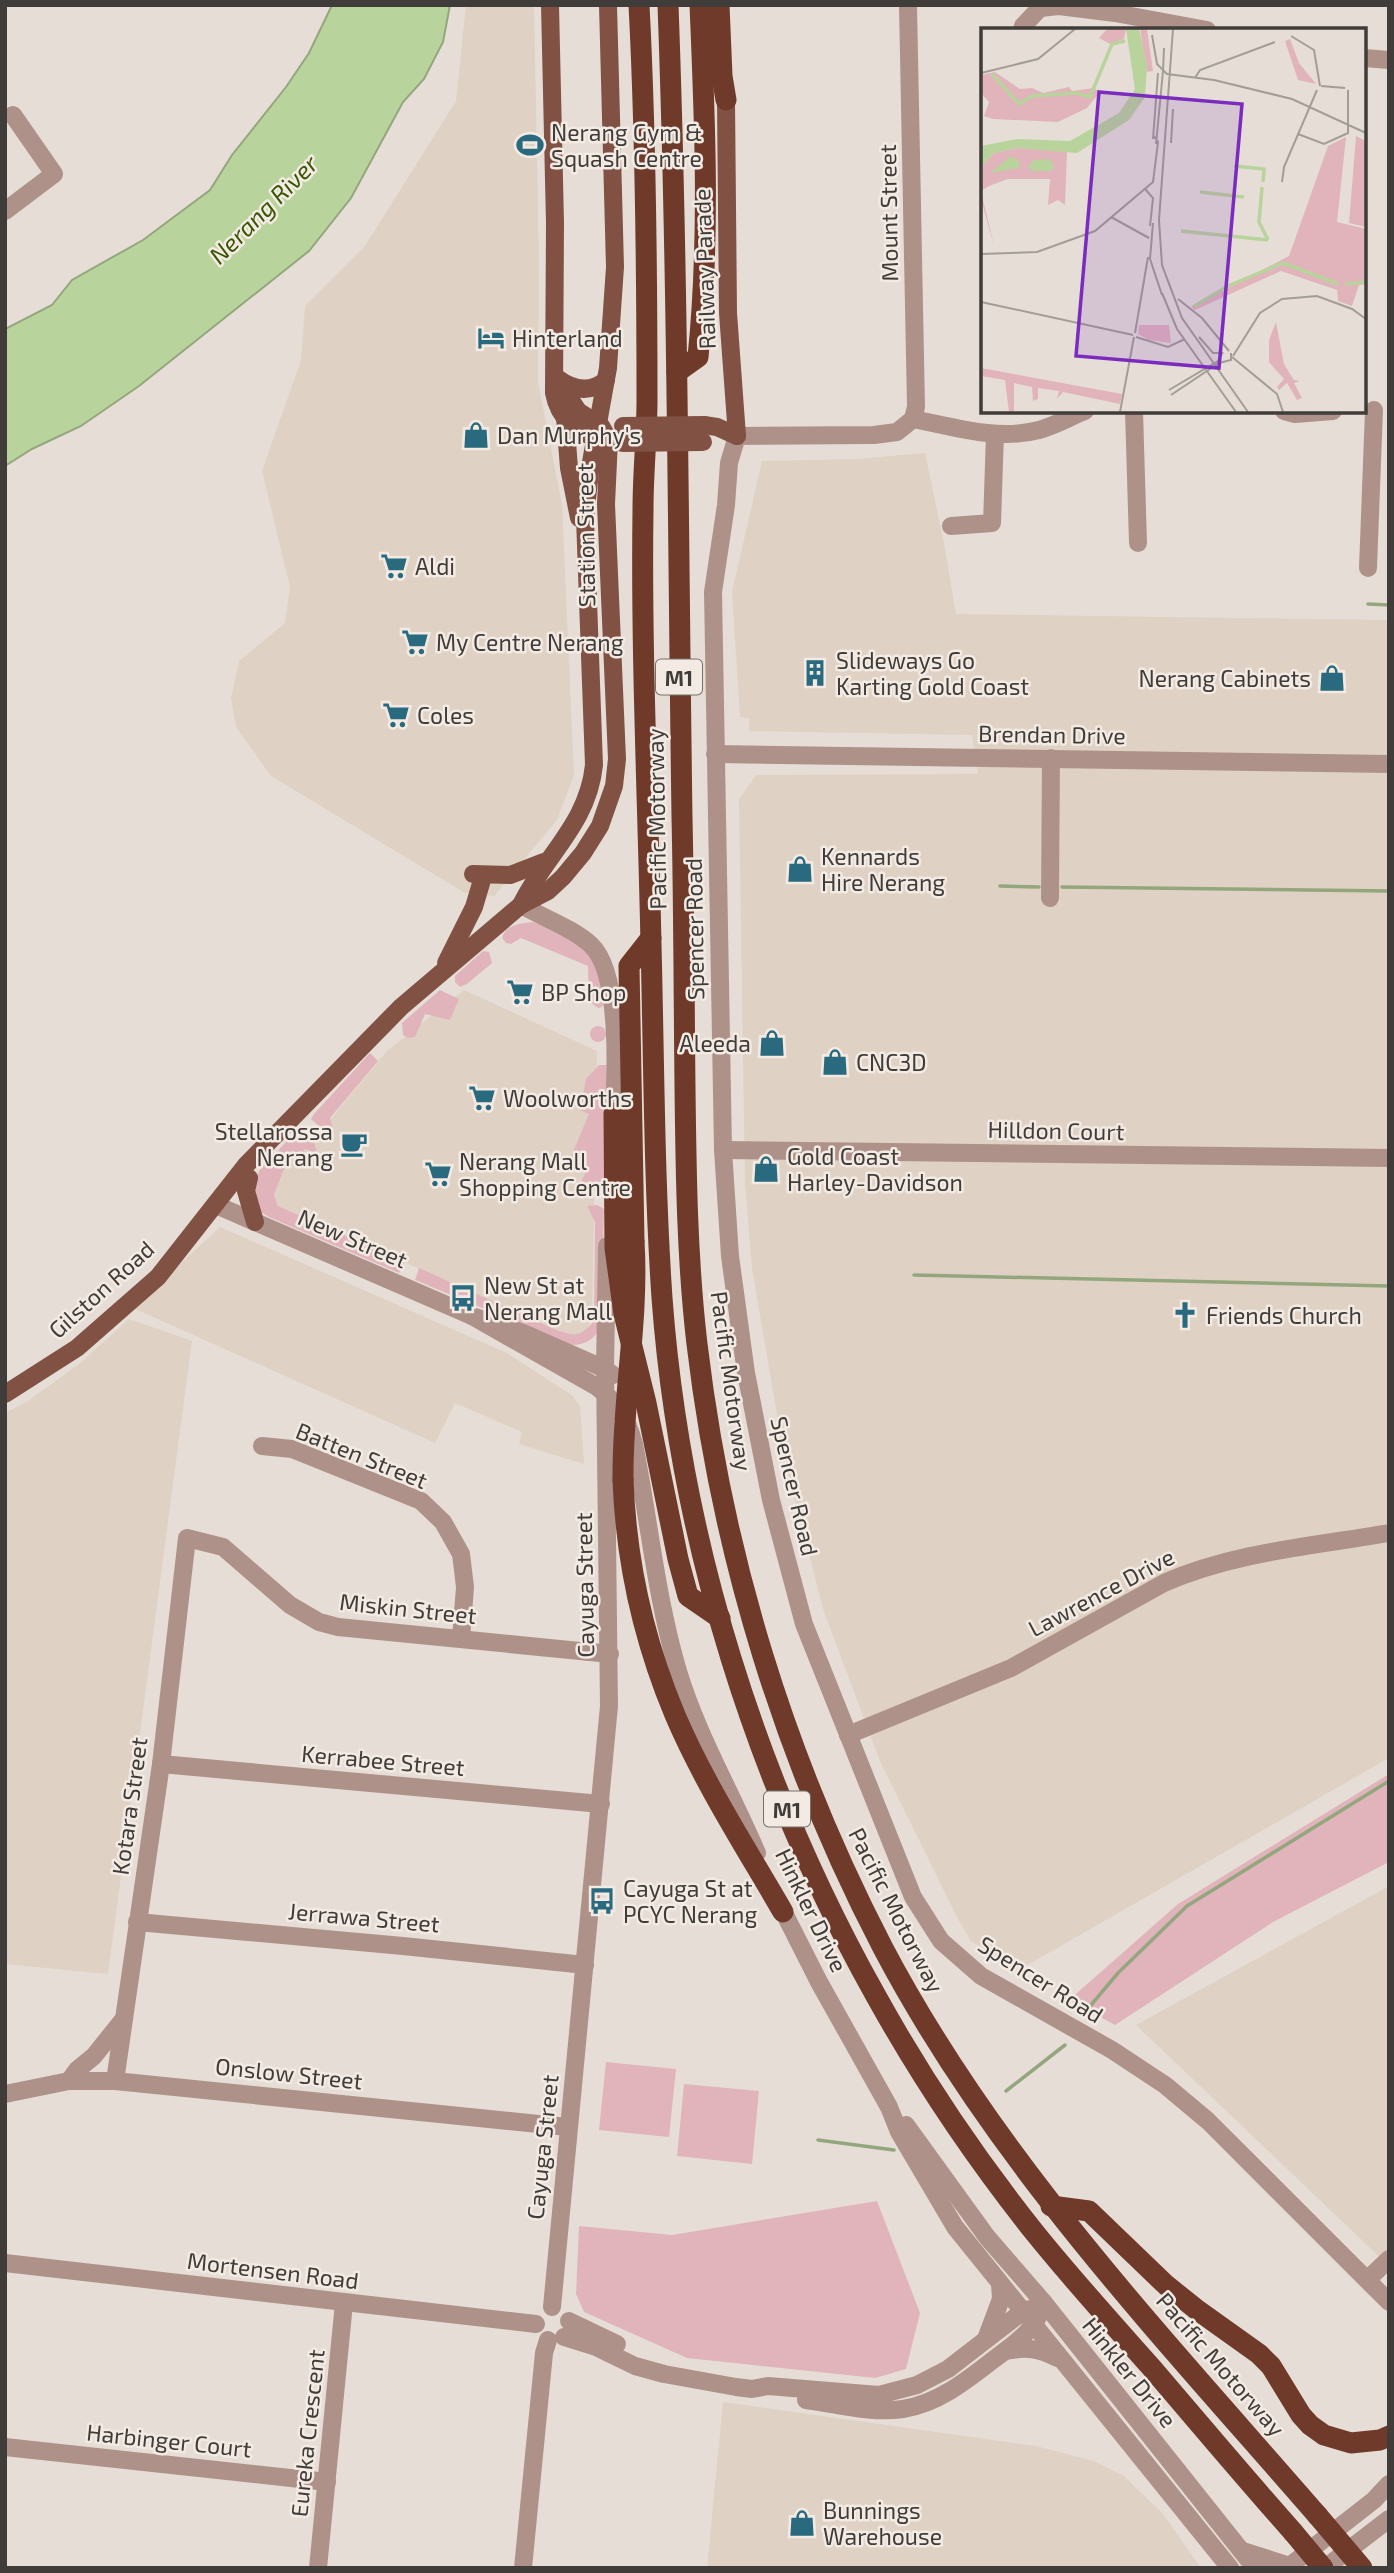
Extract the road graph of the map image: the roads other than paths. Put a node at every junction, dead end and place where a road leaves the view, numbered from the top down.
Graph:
1 (550, 5) edge
2 (608, 5) edge
3 (639, 5) edge
4 (668, 5) edge
5 (700, 5) edge
6 (719, 5) edge
7 (908, 5) edge
8 (1022, 28) edge
9 (1196, 28) edge
10 (1366, 58) edge
11 (1389, 60) edge
12 (726, 100) joint
13 (13, 115) dead end
14 (5, 211) edge
15 (677, 372) junction
16 (555, 376) junction
17 (606, 380) junction
18 (1376, 411) edge
19 (1134, 413) edge
20 (1058, 416) edge
21 (565, 417) junction
22 (913, 419) junction
23 (995, 434) junction
24 (606, 435) junction
25 (737, 436) junction
26 (951, 526) dead end
27 (1138, 543) dead end
28 (586, 553) junction
29 (1368, 568) dead end
30 (715, 754) junction
31 (1051, 758) junction
32 (1389, 764) edge
33 (550, 859) junction
34 (1050, 898) dead end
35 (521, 905) junction
36 (651, 938) junction
37 (439, 975) junction
38 (354, 1055) junction
39 (614, 1113) junction
40 (723, 1150) junction
41 (1389, 1158) edge
42 (249, 1178) junction
43 (216, 1205) junction
44 (255, 1222) junction
45 (472, 1316) junction
46 (606, 1330) junction
47 (573, 1354) junction
48 (605, 1369) junction
49 (605, 1393) junction
50 (5, 1394) edge
51 (634, 1444) junction
52 (262, 1446) dead end
53 (1389, 1533) edge
54 (187, 1538) joint
55 (720, 1618) junction
56 (461, 1638) junction
57 (610, 1654) junction
58 (848, 1735) junction
59 (161, 1764) junction
60 (601, 1804) junction
61 (783, 1912) junction
62 (137, 1922) junction
63 (585, 1965) junction
64 (122, 2021) junction
65 (69, 2081) junction
66 (115, 2081) junction
67 (5, 2094) edge
68 (889, 2107) junction
69 (568, 2127) junction
70 (1051, 2206) junction
71 (1389, 2259) edge
72 (5, 2263) edge
73 (1368, 2279) junction
74 (1000, 2284) junction
75 (1389, 2302) edge
76 (344, 2303) junction
77 (1045, 2304) junction
78 (552, 2307) junction
79 (1028, 2319) junction
80 (536, 2324) junction
81 (561, 2333) junction
82 (984, 2342) junction
83 (1005, 2351) junction
84 (1060, 2359) junction
85 (752, 2389) junction
86 (1389, 2436) edge
87 (5, 2447) edge
88 (1166, 2456) junction
89 (327, 2482) junction
90 (1389, 2484) edge
91 (1165, 2488) junction
92 (1389, 2519) edge
93 (1240, 2550) junction
94 (1227, 2566) edge
95 (1289, 2567) edge
96 (318, 2568) edge
97 (523, 2568) edge
98 (1255, 2568) edge
99 (1324, 2568) edge
100 (1363, 2568) edge

1 - 16 main road
2 - 17 main road
3 - 36 highway, Pacific Motorway / M1
4 - 15 highway, Pacific Motorway / M1
5 - 15 highway
6 - 12 highway
7 - 22 street, Mount Street
8 - 9 street
10 - 11 street
12 - 25 main road, Railway Parade
13 - 14 street
15 - 70 highway, Pacific Motorway / M1
16 - 17 main road
16 - 21 main road
16 - 24 main road
17 - 24 main road
18 - 29 street
19 - 27 street
20 - 23 street
21 - 24 main road, Station Street
21 - 28 main road
22 - 23 street
22 - 25 street
23 - 26 street
24 - 25 main road, bridge
24 - 28 main road, Station Street
24 - 35 main road, Station Street
25 - 30 street, Spencer Road
28 - 33 main road, Station Street
30 - 31 street, Brendan Drive
30 - 40 street, Spencer Road
31 - 32 street, Brendan Drive
31 - 34 street
33 - 35 main road, Station Street
33 - 37 main road
35 - 37 main road, Gilston Road
35 - 39 street, Cayuga Street
36 - 55 highway, Pacific Motorway / M1
36 - 61 highway, bridge
37 - 38 main road, Gilston Road
38 - 42 main road, Gilston Road
38 - 43 main road, Gilston Road
39 - 46 street, Cayuga Street
39 - 55 highway
40 - 41 street, Hilldon Court
40 - 58 street, Spencer Road
42 - 43 main road, Gilston Road
42 - 44 main road
43 - 44 street, New Street
43 - 50 main road, Gilston Road
44 - 45 street, New Street
45 - 47 street, New Street
45 - 49 street, New Street
46 - 47 street
46 - 48 street, Cayuga Street
47 - 48 street, New Street
48 - 49 street, Cayuga Street
48 - 51 street, Hinkler Drive
49 - 51 street, Hinkler Drive
49 - 57 street, Cayuga Street
51 - 61 street, Hinkler Drive
52 - 56 street, Batten Street
53 - 58 street, Lawrence Drive
54 - 56 street, Miskin Street
54 - 59 street, Kotara Street
55 - 99 highway, Pacific Motorway / M1, bridge
56 - 57 street, Miskin Street
57 - 60 street, Cayuga Street
58 - 73 street, Spencer Road
59 - 60 street, Kerrabee Street
59 - 62 street, Kotara Street
60 - 63 street, Cayuga Street
61 - 68 street, Hinkler Drive
62 - 63 street, Jerrawa Street
62 - 64 street, Kotara Street
63 - 69 street, Cayuga Street
64 - 65 street
64 - 66 street, Kotara Street
65 - 66 street, Onslow Street
65 - 67 street, Onslow Street
66 - 69 street, Onslow Street
68 - 74 street, Hinkler Drive
68 - 77 street, Hinkler Drive
69 - 78 street, Cayuga Street
70 - 86 highway
70 - 100 highway, Pacific Motorway / M1, bridge
71 - 73 street
72 - 76 street, Mortensen Road
73 - 75 street, Spencer Road
74 - 79 street, Hinkler Drive
74 - 82 street
76 - 80 street, Mortensen Road
76 - 89 street, Eureka Crescent
77 - 79 street
77 - 88 street, Hinkler Drive
78 - 80 street
78 - 81 street
79 - 82 street
79 - 83 street
79 - 84 street, Hinkler Drive
80 - 81 street
81 - 85 street
81 - 97 street
82 - 85 street
83 - 84 street
83 - 85 street
84 - 91 street, Hinkler Drive
87 - 89 street, Harbinger Court
88 - 91 street
88 - 93 street, Hinkler Drive
89 - 96 street, Eureka Crescent
90 - 95 street
91 - 94 street, Hinkler Drive
92 - 99 street
93 - 95 street
93 - 98 street, Hinkler Drive

